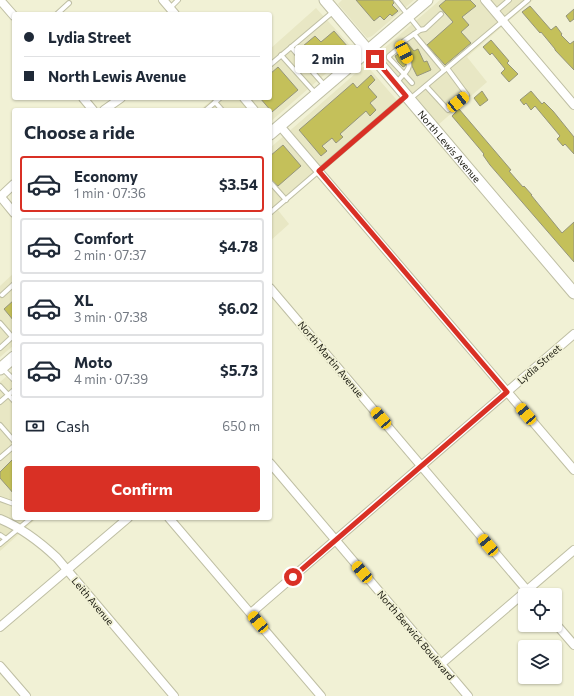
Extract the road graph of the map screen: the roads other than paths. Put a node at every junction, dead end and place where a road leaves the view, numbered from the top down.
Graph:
1 (0, 0) edge
2 (163, 0) edge
3 (178, 0) edge
4 (325, 0) edge
5 (396, 0) edge
6 (426, 0) edge
7 (485, 0) edge
8 (509, 0) edge
9 (528, 0) edge
10 (69, 3) dead end
11 (172, 11) edge
12 (334, 11) junction
13 (59, 12) edge
14 (495, 12) junction
15 (12, 14) edge
16 (441, 14) dead end
17 (409, 15) junction
18 (503, 21) junction
19 (420, 30) junction
20 (414, 34) junction
21 (407, 41) dead end
22 (291, 47) junction
23 (367, 51) junction
24 (281, 55) junction
25 (272, 63) edge
26 (445, 69) junction
27 (404, 74) junction
28 (412, 83) dead end
29 (396, 84) junction
30 (326, 86) junction
31 (426, 86) junction
32 (316, 94) junction
33 (408, 98) junction
34 (85, 100) edge
35 (118, 100) edge
36 (218, 100) edge
37 (246, 100) edge
38 (215, 102) junction
39 (574, 105) edge
40 (91, 108) edge
41 (107, 108) edge
42 (208, 108) edge
43 (220, 108) edge
44 (252, 108) edge
45 (273, 130) edge
46 (319, 171) junction
47 (272, 184) edge
48 (12, 186) edge
49 (0, 196) edge
50 (286, 200) junction
51 (12, 210) edge
52 (272, 211) edge
53 (12, 286) edge
54 (272, 290) edge
55 (574, 293) edge
56 (2, 295) dead end
57 (0, 323) edge
58 (574, 334) edge
59 (12, 337) edge
60 (12, 339) edge
61 (0, 348) edge
62 (12, 359) edge
63 (1, 369) edge
64 (12, 378) edge
65 (0, 386) edge
66 (12, 391) edge
67 (507, 392) junction
68 (8, 394) junction
69 (12, 399) edge
70 (0, 402) edge
71 (0, 425) edge
72 (12, 440) edge
73 (12, 448) edge
74 (0, 458) edge
75 (272, 466) edge
76 (421, 466) junction
77 (574, 470) edge
78 (0, 499) edge
79 (12, 503) edge
80 (0, 519) edge
81 (28, 520) edge
82 (126, 520) edge
83 (171, 520) edge
84 (18, 529) junction
85 (0, 535) edge
86 (6, 539) junction
87 (335, 540) junction
88 (0, 544) edge
89 (574, 550) edge
90 (67, 570) junction
91 (525, 588) edge
92 (534, 588) edge
93 (518, 602) edge
94 (251, 613) junction
95 (0, 627) edge
96 (562, 631) edge
97 (574, 645) edge
98 (441, 664) junction
99 (0, 666) edge
100 (26, 696) edge
101 (174, 696) edge
102 (321, 696) edge
103 (468, 696) edge

1 - 15 street
2 - 11 street
3 - 11 lane
4 - 12 main road, North Lewis Avenue
5 - 17 lane
6 - 17 main road
7 - 14 street
8 - 14 lane
9 - 18 lane
10 - 13 lane
12 - 22 lane
12 - 23 main road, North Lewis Avenue
14 - 18 street
16 - 19 lane
17 - 19 lane
17 - 23 main road
18 - 26 lane
18 - 39 street
19 - 20 lane
20 - 21 lane
20 - 26 lane
22 - 24 lane
22 - 30 lane
23 - 29 main road, North Lewis Avenue
23 - 30 main road
24 - 25 lane
24 - 32 lane
26 - 31 lane
26 - 31 lane
27 - 27 lane
27 - 28 lane
27 - 29 lane
29 - 33 main road, North Lewis Avenue
30 - 32 main road
31 - 33 lane
32 - 45 main road
33 - 46 lane
33 - 55 main road, North Lewis Avenue
34 - 40 street
35 - 41 street
36 - 38 lane
37 - 44 street
38 - 42 lane
38 - 43 lane
45 - 46 street
46 - 50 lane
46 - 67 street
47 - 50 lane
48 - 49 street
49 - 51 street
50 - 52 lane
53 - 56 lane
54 - 76 street, North Martin Avenue
57 - 59 lane
58 - 67 street, Lydia Street
60 - 61 lane
62 - 63 main road
63 - 64 lane
65 - 68 lane
66 - 68 lane
67 - 76 street, Lydia Street
67 - 77 street
68 - 69 lane
68 - 70 lane
71 - 72 lane
73 - 74 lane
75 - 87 street, North Berwick Boulevard
76 - 87 street, Lydia Street
76 - 91 street, North Martin Avenue
78 - 79 lane
80 - 84 street, Leith Avenue
81 - 84 lane
82 - 90 street
83 - 94 street
84 - 86 lane
84 - 90 street, Leith Avenue
85 - 86 lane
86 - 88 lane
87 - 94 street, Lydia Street
87 - 98 street, North Berwick Boulevard
89 - 92 street
90 - 95 street
90 - 101 street, Leith Avenue
93 - 98 street
94 - 102 street
96 - 97 street
98 - 103 street, North Berwick Boulevard
99 - 100 street

